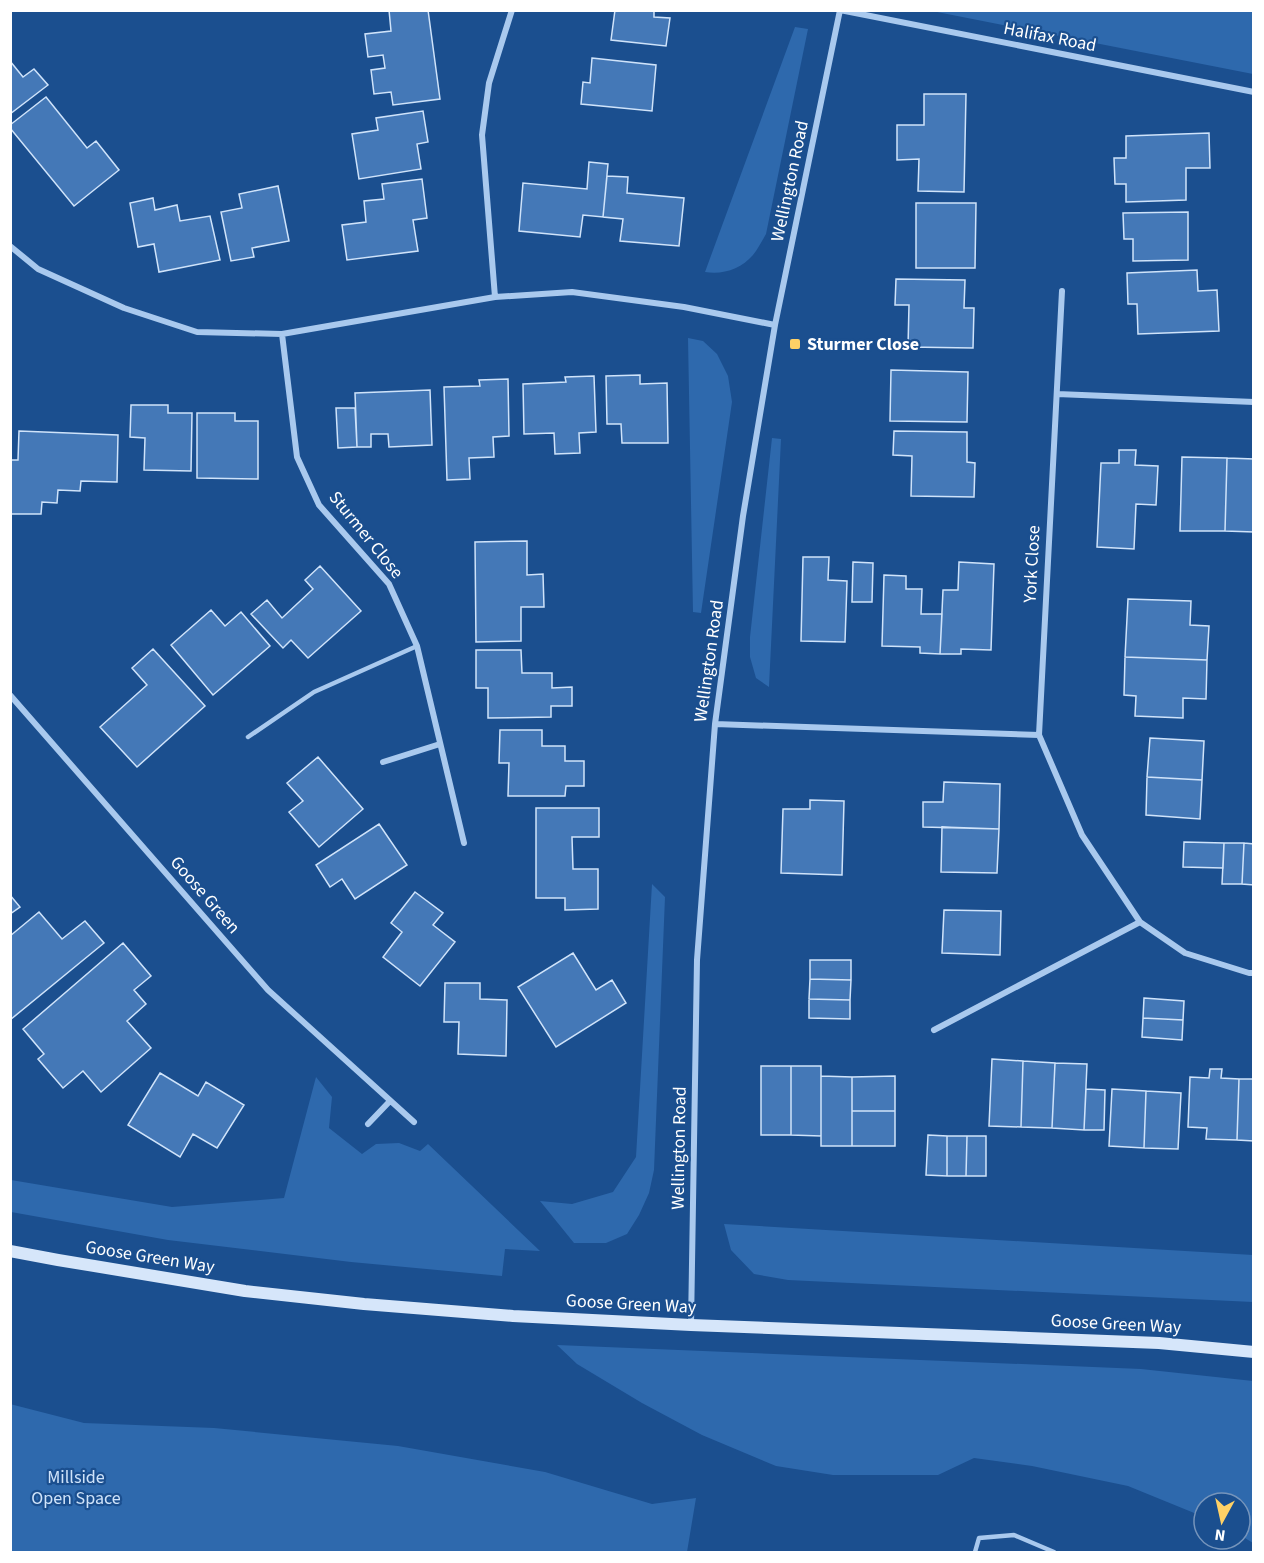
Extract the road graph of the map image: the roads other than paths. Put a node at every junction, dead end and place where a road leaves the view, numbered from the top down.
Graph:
1 (512, 10) edge
2 (840, 10) edge
3 (1254, 92) edge
4 (10, 246) edge
5 (1062, 291) dead end
6 (495, 297) junction
7 (775, 325) junction
8 (282, 334) junction
9 (1057, 394) junction
10 (1254, 402) edge
11 (417, 646) junction
12 (10, 695) edge
13 (715, 724) junction
14 (1039, 735) junction
15 (248, 737) dead end
16 (440, 744) junction
17 (383, 762) dead end
18 (464, 843) dead end
19 (1140, 922) junction
20 (1254, 973) edge
21 (934, 1030) dead end
22 (390, 1101) junction
23 (414, 1122) dead end
24 (368, 1124) dead end
25 (10, 1251) edge
26 (691, 1325) junction
27 (1254, 1352) edge
28 (975, 1552) edge
29 (1054, 1552) edge

1 - 6 street
2 - 3 street, Halifax Road
2 - 7 street, Wellington Road
4 - 8 street
5 - 9 street, York Close
6 - 7 street
6 - 8 street
7 - 13 street, Wellington Road
8 - 11 street, Sturmer Close
9 - 10 street
9 - 14 street, York Close
11 - 15 lane
11 - 16 street, Sturmer Close
12 - 22 street, Goose Green
13 - 14 street
13 - 26 street, Wellington Road
14 - 19 street, York Close
16 - 17 street
16 - 18 street, Sturmer Close
19 - 20 street, York Close
19 - 21 street
22 - 23 street, Goose Green
22 - 24 street
25 - 26 main road, Goose Green Way
26 - 27 main road, Goose Green Way
28 - 29 lane

